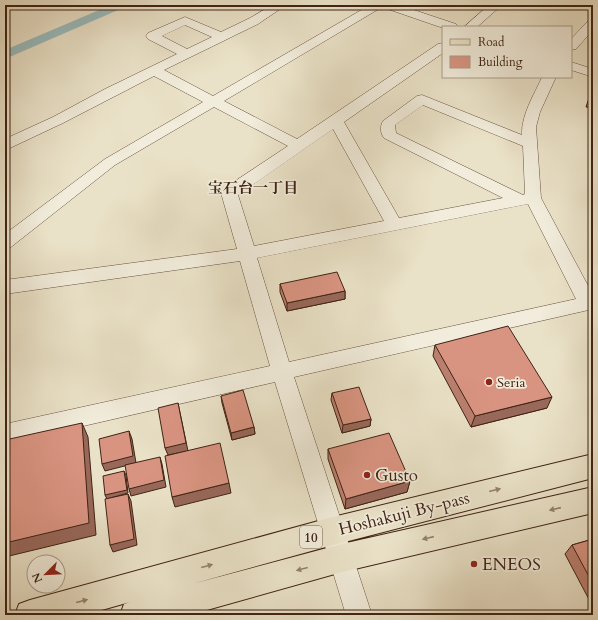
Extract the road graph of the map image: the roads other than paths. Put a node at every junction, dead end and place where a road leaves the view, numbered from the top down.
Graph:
1 (280, 5) edge
2 (378, 5) edge
3 (386, 5) edge
4 (423, 5) edge
5 (496, 5) edge
6 (411, 14) junction
7 (593, 23) edge
8 (449, 26) edge
9 (471, 26) edge
10 (222, 37) junction
11 (572, 45) edge
12 (442, 48) edge
13 (186, 54) junction
14 (572, 66) edge
15 (153, 70) junction
16 (593, 73) edge
17 (549, 78) edge
18 (213, 102) junction
19 (336, 121) junction
20 (530, 144) junction
21 (5, 145) edge
22 (297, 145) junction
23 (526, 199) junction
24 (394, 224) junction
25 (5, 242) edge
26 (246, 254) junction
27 (5, 287) edge
28 (590, 303) edge
29 (282, 372) junction
30 (5, 434) edge
31 (593, 466) edge
32 (593, 500) edge
33 (333, 531) junction
34 (342, 558) junction
35 (30, 615) edge
36 (135, 615) edge
37 (358, 615) edge

1 - 10 street
2 - 18 street
3 - 6 street
4 - 6 street
5 - 9 street
6 - 8 street
7 - 11 street
10 - 13 street
10 - 13 street
12 - 19 street
13 - 15 street
14 - 16 street
15 - 18 street
15 - 21 street
17 - 20 street
18 - 22 street
18 - 25 street
19 - 22 street
19 - 24 street
20 - 23 street
20 - 23 street
22 - 26 street
23 - 24 street
23 - 28 street
24 - 26 street
26 - 27 street
26 - 29 street
28 - 29 street
29 - 30 street
29 - 33 street
33 -> 31 main road, Hoshakuji By-pass / 10
32 -> 34 main road, Hoshakuji By-pass / 10
33 - 34 street
35 -> 33 main road, Hoshakuji By-pass / 10
34 -> 36 main road, Hoshakuji By-pass / 10
34 - 37 street

